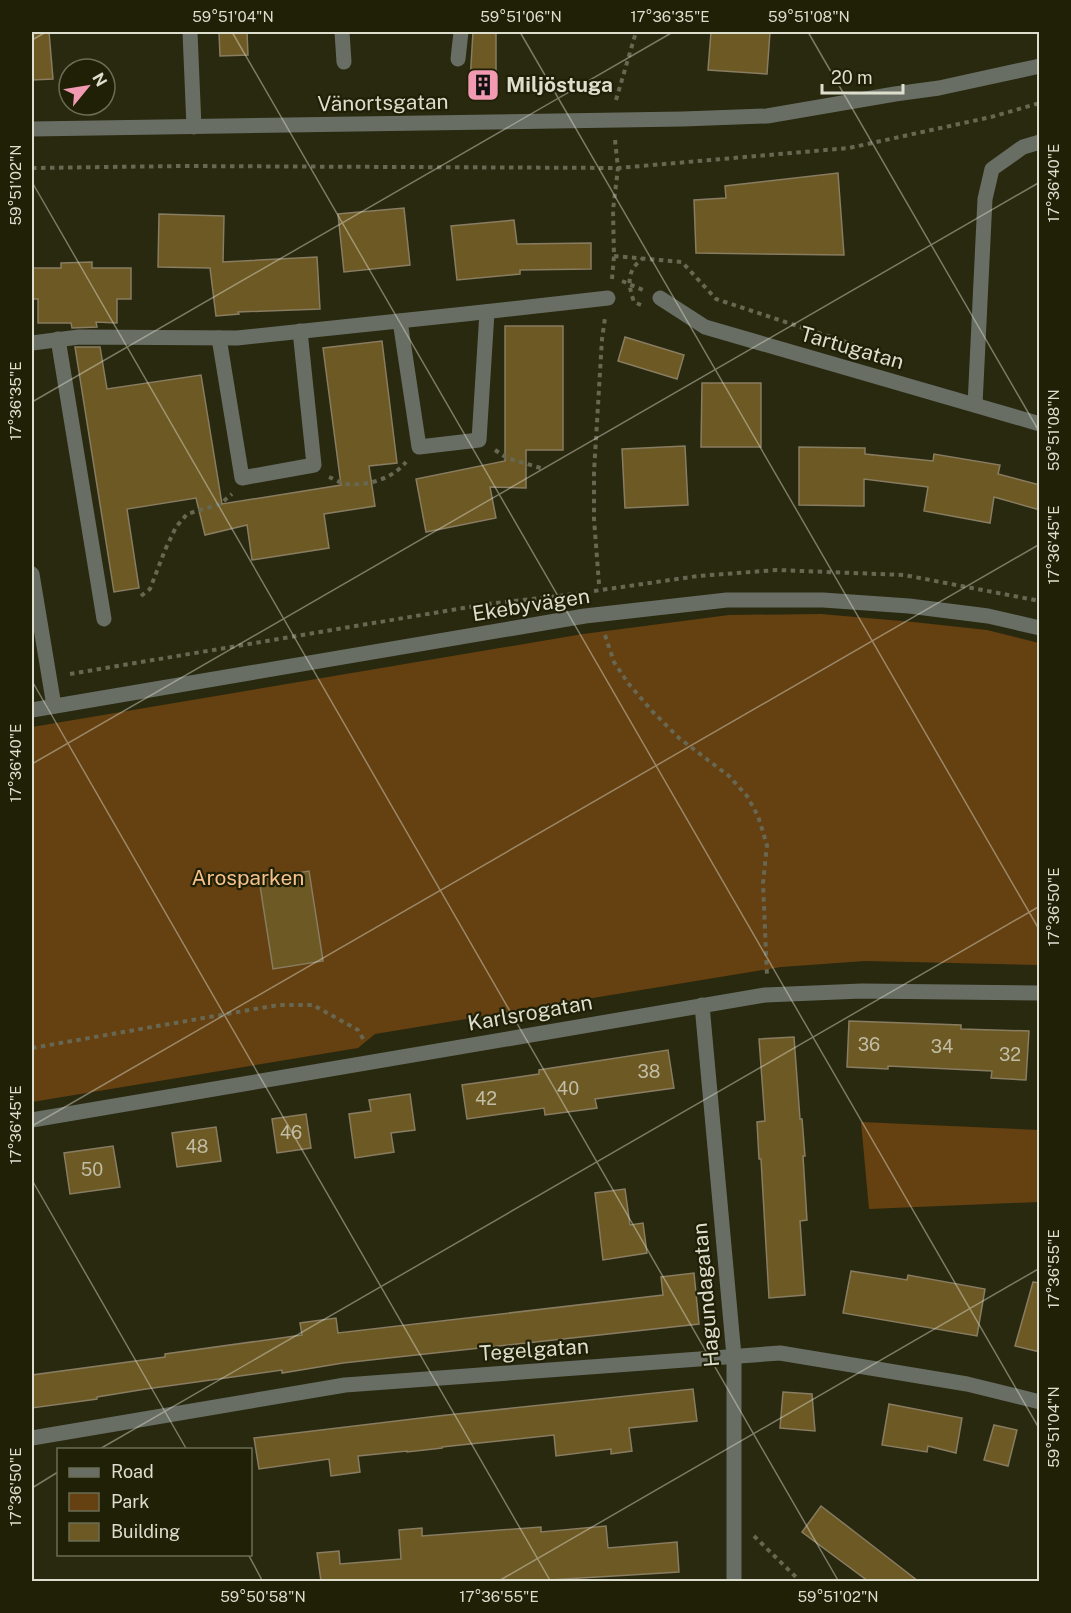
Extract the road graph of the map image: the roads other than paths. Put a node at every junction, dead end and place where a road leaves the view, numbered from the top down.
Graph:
1 (190, 32) edge
2 (342, 32) edge
3 (460, 32) edge
4 (458, 59) dead end
5 (344, 62) dead end
6 (1040, 66) edge
7 (194, 127) junction
8 (32, 129) edge
9 (1040, 142) edge
10 (608, 298) dead end
11 (660, 298) road end
12 (487, 312) junction
13 (400, 321) junction
14 (300, 331) junction
15 (219, 338) junction
16 (58, 339) junction
17 (32, 343) edge
18 (975, 405) junction
19 (1040, 424) edge
20 (32, 574) edge
21 (104, 619) dead end
22 (1040, 628) edge
23 (54, 706) junction
24 (32, 710) edge
25 (1040, 993) edge
26 (702, 1005) junction
27 (32, 1120) edge
28 (734, 1356) junction
29 (1040, 1402) edge
30 (32, 1438) edge
31 (734, 1581) edge

1 - 7 street
2 - 5 street
3 - 4 street
6 - 7 street, Vänortsgatan
7 - 8 street, Vänortsgatan
9 - 18 street
10 - 12 street
11 - 18 street, Tartugatan
12 - 13 street
12 - 13 street
13 - 14 street
14 - 15 street
14 - 15 street
15 - 16 street
16 - 17 street
16 - 21 street
18 - 19 street, Tartugatan
20 - 23 street
22 - 23 street, Ekebyvägen
23 - 24 street, Ekebyvägen
25 - 26 street, Karlsrogatan
26 - 27 street, Karlsrogatan
26 - 28 street, Hagundagatan
28 - 29 street, Tegelgatan
28 - 30 street, Tegelgatan
28 - 31 street, Hagundagatan

